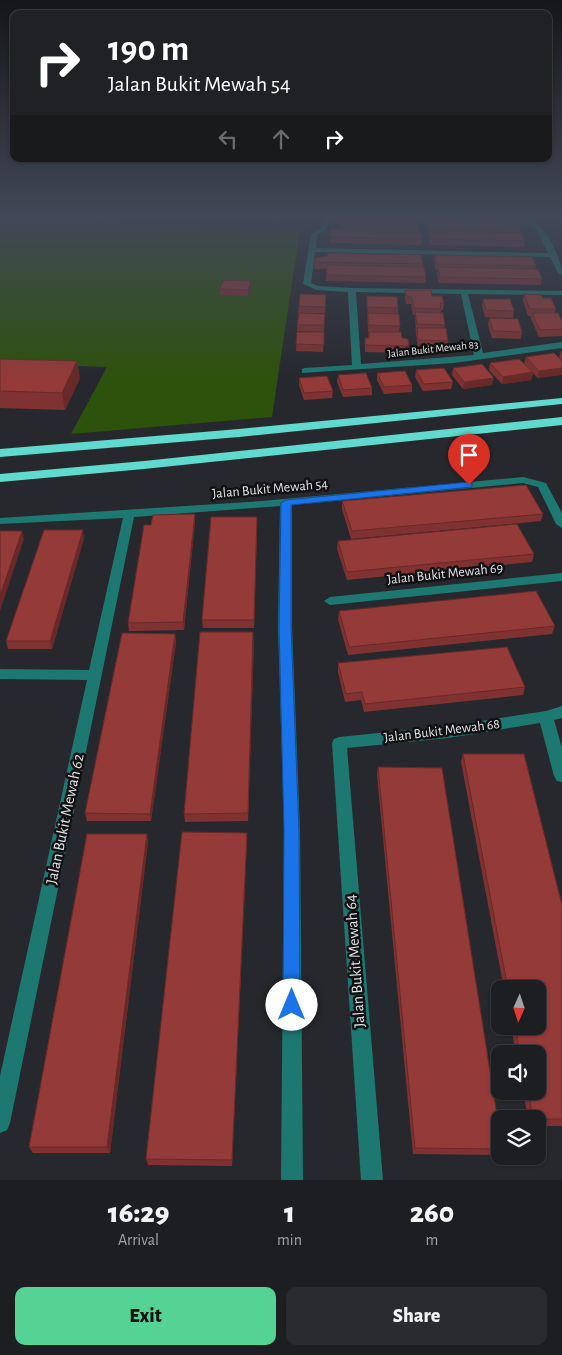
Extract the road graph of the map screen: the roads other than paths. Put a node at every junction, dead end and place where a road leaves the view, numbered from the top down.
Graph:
1 (309, 270) edge
2 (352, 290) junction
3 (464, 292) junction
4 (562, 294) edge
5 (562, 345) edge
6 (479, 356) junction
7 (357, 367) junction
8 (305, 371) dead end
9 (562, 401) edge
10 (562, 421) edge
11 (0, 453) edge
12 (0, 478) edge
13 (286, 503) junction
14 (129, 515) junction
15 (0, 521) edge
16 (562, 524) edge
17 (562, 577) edge
18 (330, 601) dead end
19 (0, 674) edge
20 (95, 674) junction
21 (562, 712) edge
22 (546, 717) junction
23 (339, 743) joint
24 (562, 776) edge
25 (0, 1123) edge
26 (292, 1180) edge
27 (372, 1180) edge

1 - 2 street
2 - 3 street
2 - 7 street
3 - 4 street
3 - 6 street
5 - 6 street, Jalan Bukit Mewah 83
6 - 7 street, Jalan Bukit Mewah 83
7 - 8 street, Jalan Bukit Mewah 83
9 - 11 highway
10 - 12 highway
13 - 14 street, Jalan Bukit Mewah 54
13 - 16 street, Jalan Bukit Mewah 54
13 - 26 street
14 - 15 street, Jalan Bukit Mewah 54
14 - 20 street, Jalan Bukit Mewah 62
17 - 18 street, Jalan Bukit Mewah 69
19 - 20 street
20 - 25 street, Jalan Bukit Mewah 62
21 - 22 street, Jalan Bukit Mewah 68
22 - 23 street, Jalan Bukit Mewah 68
22 - 24 street
23 - 27 street, Jalan Bukit Mewah 64

